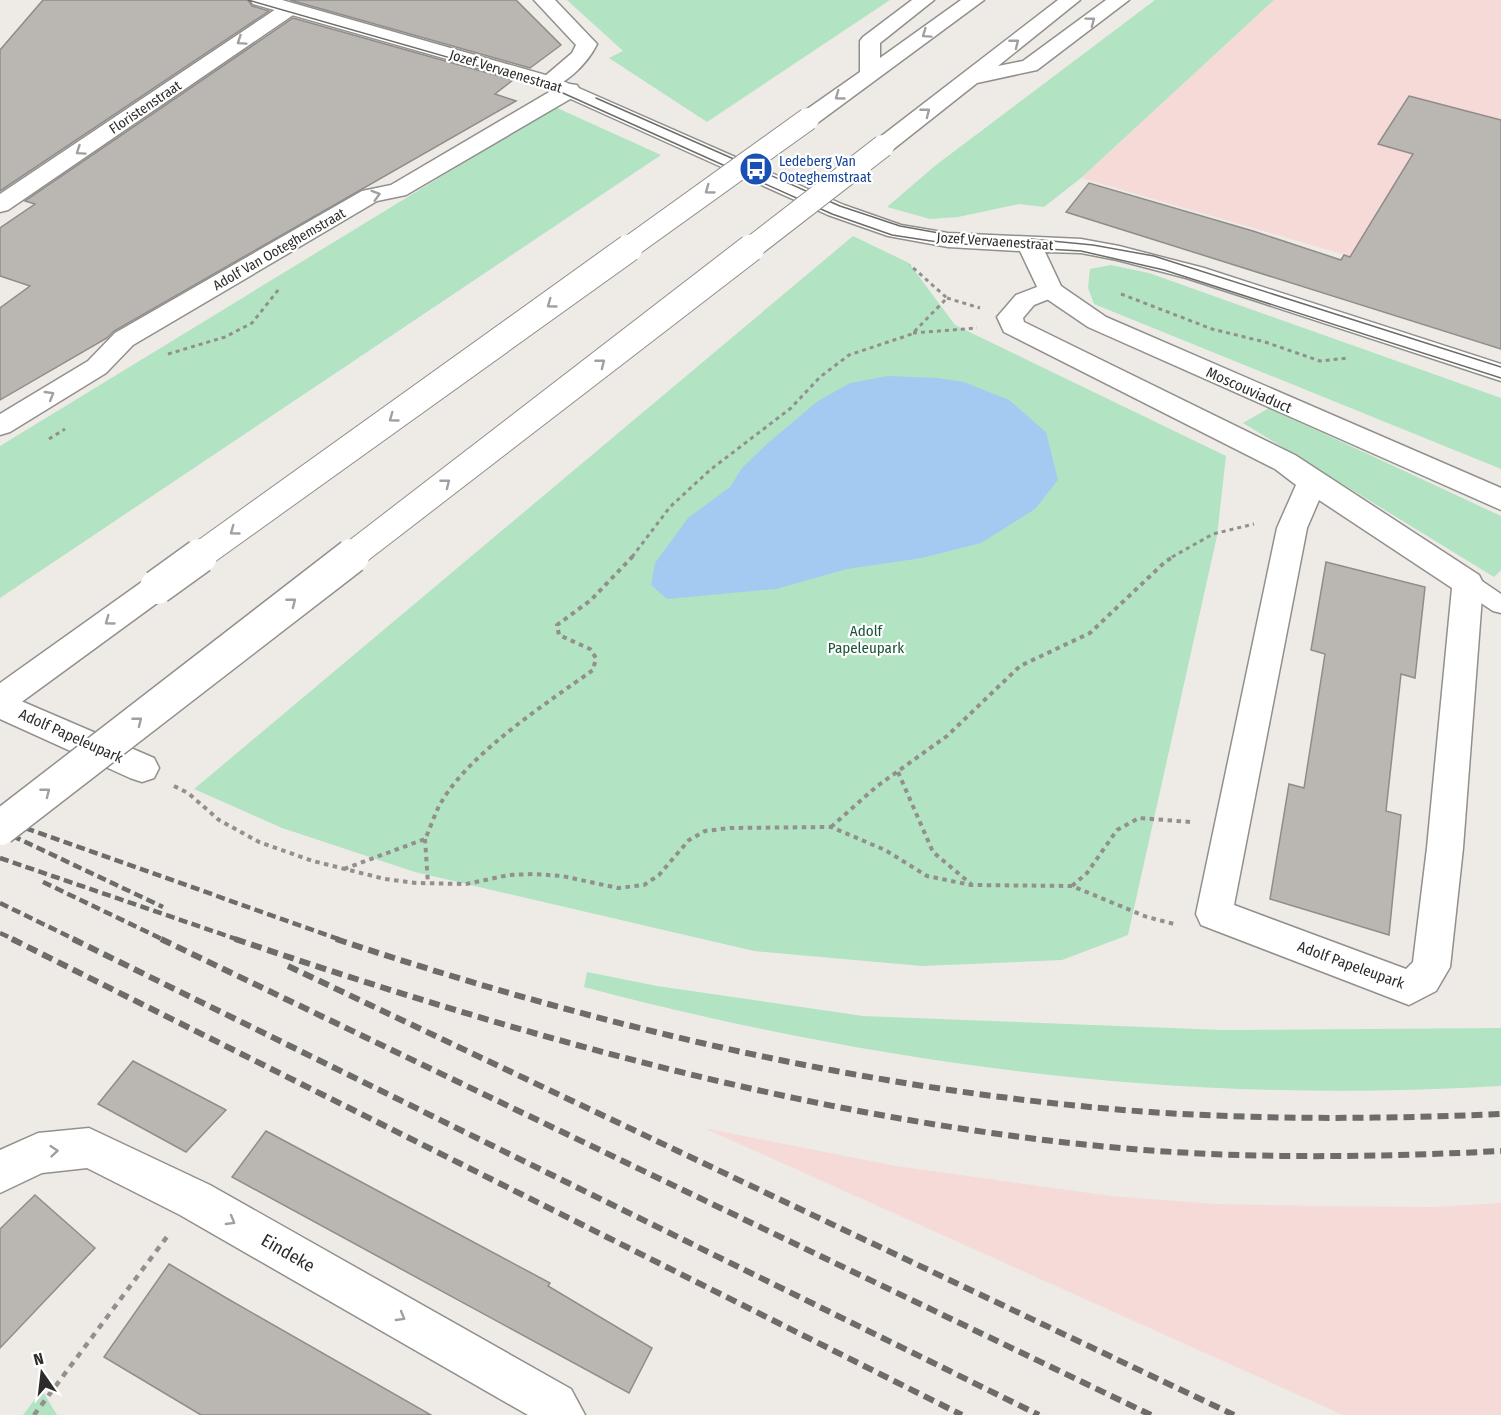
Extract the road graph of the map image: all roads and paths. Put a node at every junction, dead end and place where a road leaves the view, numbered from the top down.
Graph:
1 (260, 0) edge
2 (544, 0) edge
3 (924, 0) edge
4 (974, 0) edge
5 (1070, 0) edge
6 (1119, 0) edge
7 (290, 9) junction
8 (870, 74) junction
9 (969, 78) junction
10 (559, 86) junction
11 (0, 205) edge
12 (896, 231) junction
13 (1029, 243) junction
14 (1050, 290) junction
15 (1117, 293) dead end
16 (1013, 327) junction
17 (912, 334) junction
18 (1395, 339) junction
19 (1501, 373) edge
20 (0, 426) edge
21 (1312, 482) junction
22 (1501, 500) edge
23 (1292, 528) junction
24 (1468, 583) junction
25 (1501, 605) edge
26 (0, 700) edge
27 (0, 705) edge
28 (142, 768) joint
29 (898, 772) junction
30 (1232, 825) junction
31 (831, 827) junction
32 (0, 828) edge
33 (425, 839) junction
34 (344, 869) junction
35 (428, 884) junction
36 (971, 885) junction
37 (1072, 886) junction
38 (1214, 914) junction
39 (0, 1172) edge
40 (195, 1200) junction
41 (34, 1415) edge
42 (562, 1415) edge

1 - 7 main road, Jozef Vervaenestraat
2 - 10 main road, Adolf Van Ooteghemstraat
3 - 8 main road
4 -> 8 main road
9 -> 5 main road
9 -> 6 main road
7 - 10 main road, Jozef Vervaenestraat
7 -> 11 main road, Floristenstraat
8 -> 26 main road, bridge
32 -> 9 main road, bridge
10 - 12 main road, Jozef Vervaenestraat
20 -> 10 main road, Adolf Van Ooteghemstraat
12 - 13 main road, Jozef Vervaenestraat
12 - 17 path
13 - 14 main road
13 - 18 main road, Jozef Vervaenestraat
14 - 16 main road
14 - 22 main road, Moscouviaduct
15 - 18 path
16 - 17 path
16 - 21 main road
17 - 33 path
18 - 19 main road, Jozef Vervaenestraat
21 - 23 main road
21 - 24 main road
23 - 29 path
23 - 30 main road
24 - 25 lane
24 - 38 main road, Adolf Papeleupark
27 - 28 main road, Adolf Papeleupark
28 - 34 path
29 - 31 path
29 - 36 path
30 - 37 path
30 - 38 main road
31 - 35 path
31 - 36 path
33 - 34 path
33 - 35 path
34 - 35 path
36 - 37 path
37 - 38 path
39 -> 40 main road, Eindeke
40 - 41 path
40 -> 42 main road, Eindeke

